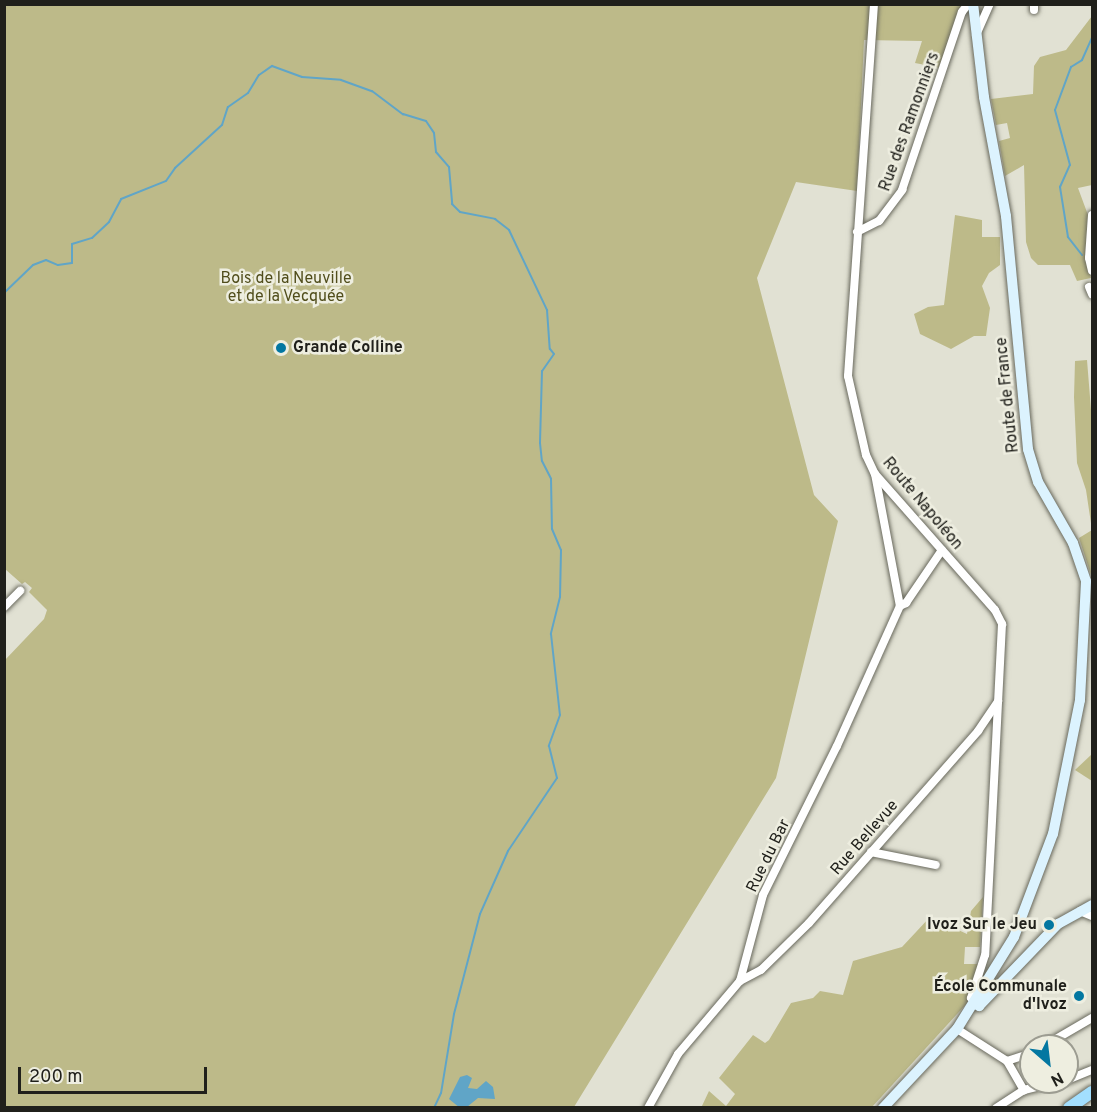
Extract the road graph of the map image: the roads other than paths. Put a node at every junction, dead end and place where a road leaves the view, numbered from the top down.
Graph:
1 (874, 4) edge
2 (968, 4) edge
3 (973, 4) edge
4 (990, 4) edge
5 (976, 35) junction
6 (1092, 215) edge
7 (857, 232) junction
8 (1092, 271) edge
9 (875, 474) junction
10 (942, 550) junction
11 (20, 591) dead end
12 (900, 606) junction
13 (4, 607) edge
14 (998, 701) junction
15 (871, 852) junction
16 (936, 865) dead end
17 (1092, 905) edge
18 (1080, 911) junction
19 (1092, 916) edge
20 (740, 981) junction
21 (975, 1002) junction
22 (1092, 1018) edge
23 (957, 1029) junction
24 (1065, 1034) edge
25 (1019, 1057) edge
26 (1007, 1061) junction
27 (1019, 1081) edge
28 (1092, 1092) edge
29 (1019, 1093) edge
30 (1092, 1102) edge
31 (648, 1107) edge
32 (883, 1107) edge
33 (996, 1107) edge
34 (1069, 1107) edge
35 (1083, 1107) edge

1 - 7 street, Route Napoléon
2 - 7 street, Rue des Ramonniers
3 - 5 main road, Route de France
4 - 5 street
5 - 21 main road, Route de France
6 - 8 street
7 - 9 street, Route Napoléon
9 - 10 street, Route Napoléon
9 - 12 street
10 - 12 street, Rue du Bar
10 - 14 street, Route Napoléon
11 - 13 street
12 - 20 street, Rue du Bar
14 - 15 street, Rue Bellevue
14 - 21 street, Route Napoléon
15 - 16 street
15 - 20 street, Rue Bellevue
17 - 18 main road
18 - 19 street
18 - 21 main road
20 - 31 street, Rue du Bar
21 - 23 main road, Route de France
22 - 24 street
23 - 26 street
23 - 32 main road, Route de France
25 - 26 street
26 - 27 street
28 - 34 highway
29 - 33 street
30 - 35 highway

